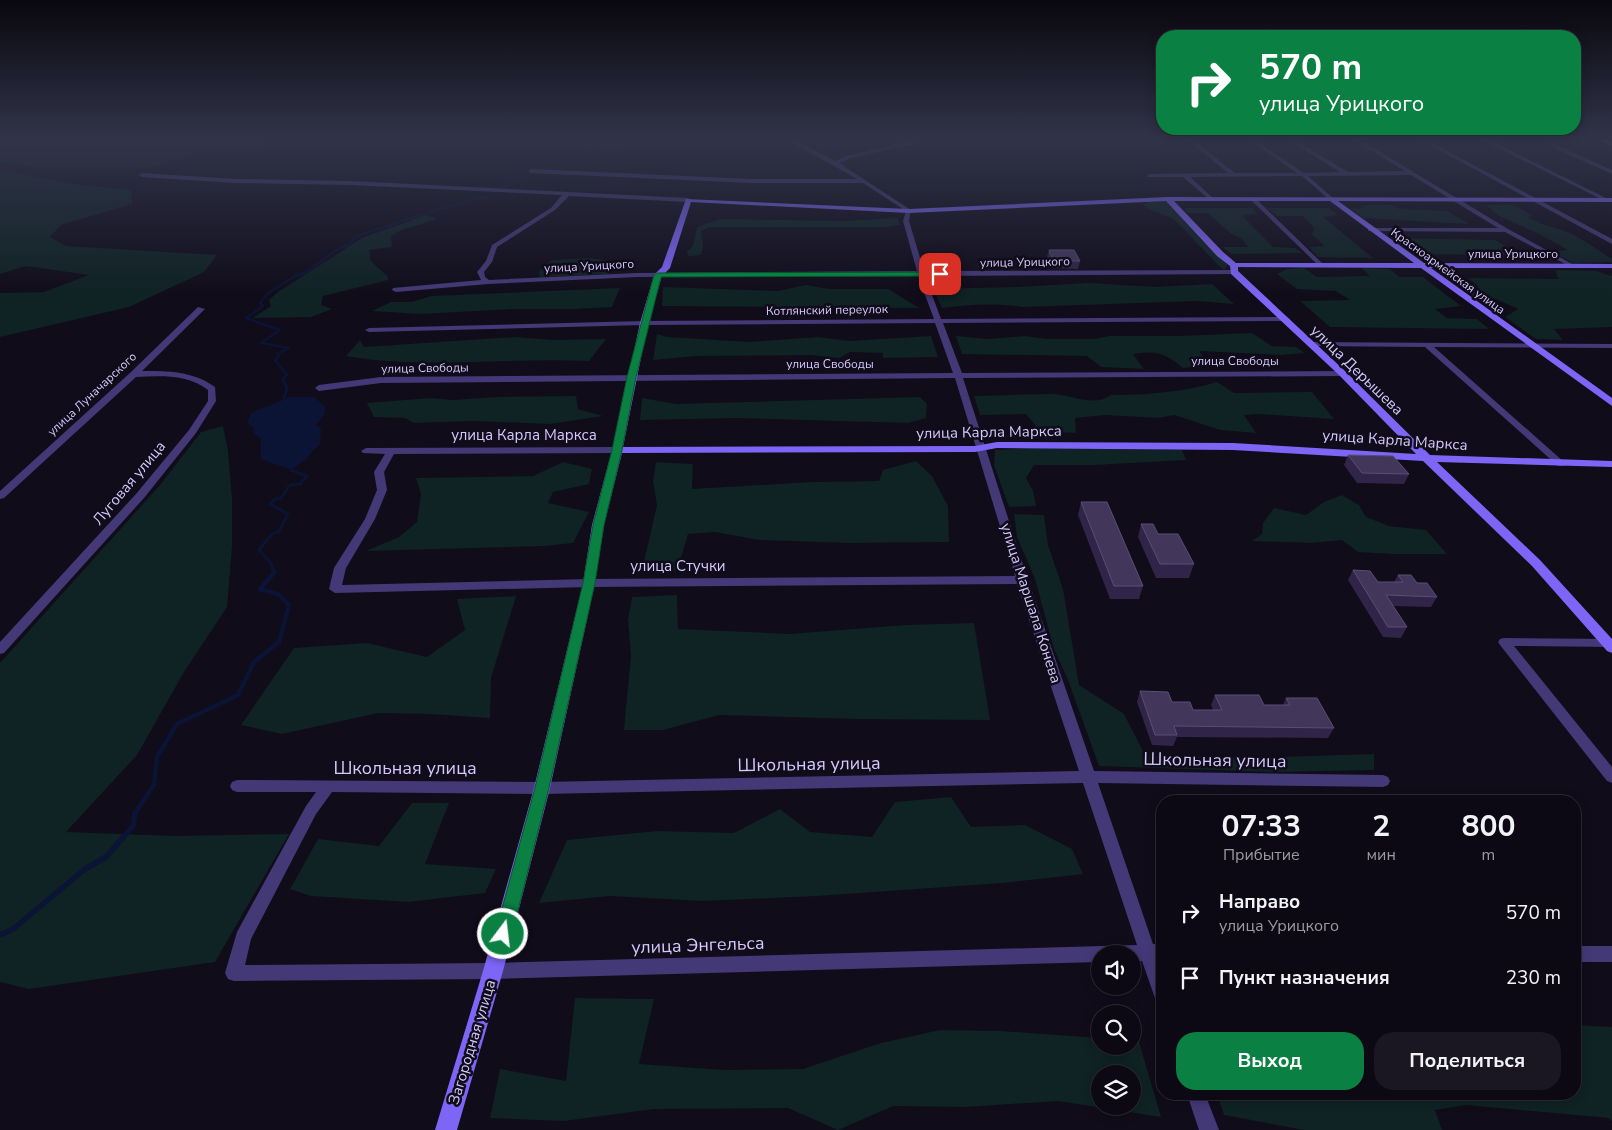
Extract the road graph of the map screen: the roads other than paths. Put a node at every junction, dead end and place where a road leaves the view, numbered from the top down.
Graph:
1 (519, 191) edge
2 (878, 191) edge
3 (1201, 191) edge
4 (1322, 191) edge
5 (1441, 191) edge
6 (1515, 191) edge
7 (1591, 191) edge
8 (568, 193) junction
9 (1168, 199) junction
10 (1210, 199) junction
11 (1253, 199) junction
12 (688, 200) junction
13 (1332, 200) junction
14 (1532, 200) junction
15 (1610, 200) edge
16 (1457, 201) junction
17 (909, 211) junction
18 (1370, 230) junction
19 (1506, 230) junction
20 (1612, 242) edge
21 (1322, 265) junction
22 (1419, 265) junction
23 (1571, 265) junction
24 (1612, 266) edge
25 (1234, 268) junction
26 (920, 274) junction
27 (658, 275) junction
28 (488, 282) junction
29 (396, 290) dead end
30 (201, 309) dead end
31 (1286, 319) junction
32 (937, 320) junction
33 (644, 323) junction
34 (369, 330) dead end
35 (1310, 344) junction
36 (1428, 346) junction
37 (1531, 346) junction
38 (1612, 346) edge
39 (1342, 372) junction
40 (134, 374) junction
41 (958, 375) junction
42 (631, 377) junction
43 (319, 388) dead end
44 (1612, 403) edge
45 (981, 448) junction
46 (617, 450) junction
47 (366, 451) dead end
48 (391, 451) junction
49 (1426, 457) junction
50 (1561, 464) junction
51 (1612, 464) edge
52 (0, 496) edge
53 (1022, 580) junction
54 (589, 583) junction
55 (1610, 644) edge
56 (0, 650) edge
57 (1089, 777) junction
58 (1612, 777) edge
59 (1383, 781) dead end
60 (237, 786) dead end
61 (329, 786) junction
62 (542, 788) junction
63 (1155, 952) edge
64 (1581, 954) edge
65 (1612, 954) edge
66 (494, 971) junction
67 (1198, 1100) edge
68 (446, 1130) edge
69 (1209, 1130) edge

1 - 8 street
2 - 17 street
3 - 10 street
4 - 13 street, Красноармейская улица
5 - 16 street
6 - 14 street
7 - 15 street
8 - 12 street
8 - 28 street
9 - 10 street
9 - 17 street
9 - 25 street, улица Дерышева
10 - 11 street
11 - 13 street
11 - 21 street
12 - 17 street
12 - 27 street, Загородная улица
13 - 16 street
13 - 18 street, Красноармейская улица
14 - 15 street
14 - 16 street
14 - 20 street
16 - 19 street
17 - 26 street, улица Маршала Конева
18 - 19 street
18 - 22 street, Красноармейская улица
19 - 23 street
21 - 22 street, улица Урицкого
21 - 25 street, улица Урицкого
22 - 23 street, улица Урицкого
22 - 37 street, Красноармейская улица
23 - 24 street, улица Урицкого
25 - 26 street, улица Урицкого
25 - 31 street, улица Дерышева
26 - 27 street, улица Урицкого
26 - 32 street, улица Маршала Конева
27 - 28 street, улица Урицкого
27 - 33 street, Загородная улица
28 - 29 street, улица Урицкого
30 - 40 street, улица Луначарского
31 - 32 street, Котлянский переулок
31 - 35 street, улица Дерышева
32 - 33 street, Котлянский переулок
32 - 41 street, улица Маршала Конева
33 - 34 street, Котлянский переулок
33 - 42 street, Загородная улица
35 - 36 street
35 - 39 street, улица Дерышева
36 - 37 street
36 - 50 street
37 - 38 street
37 - 44 street, Красноармейская улица
39 - 41 street, улица Свободы
39 - 49 street, улица Дерышева
40 - 52 street, улица Луначарского
40 - 56 street, Луговая улица
41 - 42 street, улица Свободы
41 - 45 street, улица Маршала Конева
42 - 43 street, улица Свободы
42 - 46 street, Загородная улица
45 - 46 street, улица Карла Маркса
45 - 49 street, улица Карла Маркса
45 - 53 street, улица Маршала Конева
46 - 48 street, улица Карла Маркса
46 - 54 street, Загородная улица
47 - 48 street, улица Карла Маркса
48 - 54 street, улица Стучки
49 - 50 street, улица Карла Маркса
49 - 55 street, улица Дерышева
50 - 51 street, улица Карла Маркса
53 - 54 street, улица Стучки
53 - 57 street, улица Маршала Конева
54 - 62 street, Загородная улица
55 - 58 street
57 - 59 street, Школьная улица
57 - 62 street, Школьная улица
57 - 63 street, улица Маршала Конева
60 - 61 street, Школьная улица
61 - 62 street, Школьная улица
61 - 66 street, улица Энгельса
62 - 66 street, Загородная улица
63 - 66 street, улица Энгельса
64 - 65 street
66 - 68 street, Загородная улица
67 - 69 street

